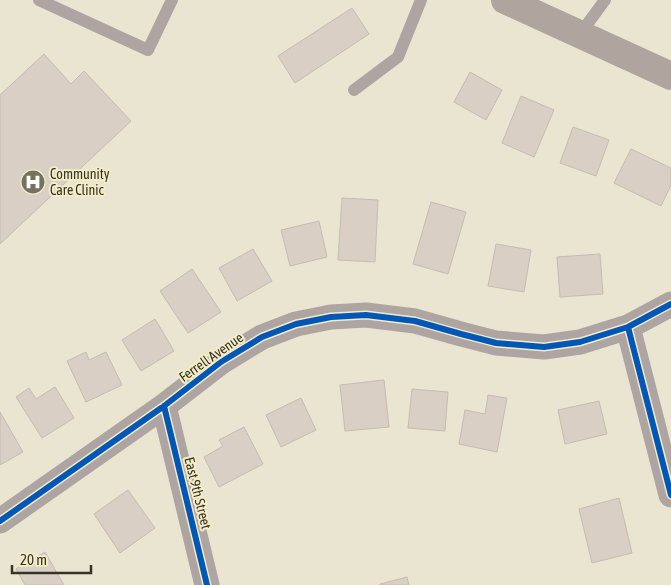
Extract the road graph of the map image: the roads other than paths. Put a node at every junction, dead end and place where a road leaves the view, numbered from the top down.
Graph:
1 (39, 0) edge
2 (172, 0) edge
3 (421, 0) edge
4 (506, 0) edge
5 (605, 0) edge
6 (536, 6) edge
7 (580, 34) junction
8 (671, 76) edge
9 (354, 90) dead end
10 (671, 304) edge
11 (628, 327) junction
12 (164, 406) junction
13 (671, 495) edge
14 (0, 521) edge
15 (207, 585) edge

1 - 2 lane
3 - 9 lane
4 - 6 main road
5 - 7 lane
6 - 7 main road
7 - 8 main road
10 - 11 street, Ferrell Avenue
11 - 12 street, Ferrell Avenue
11 - 13 street
12 - 14 street, Ferrell Avenue
12 - 15 street, East 9th Street

